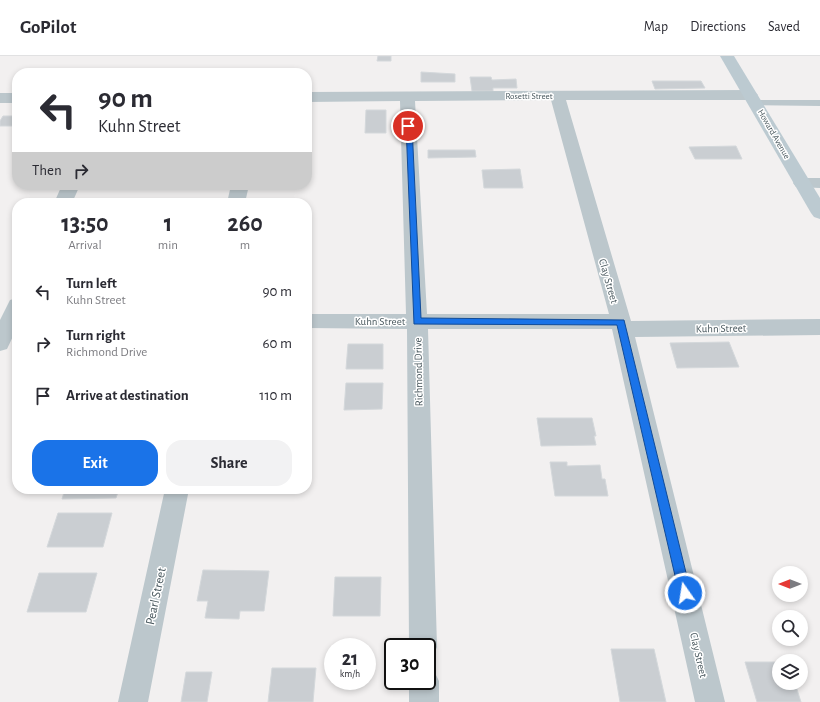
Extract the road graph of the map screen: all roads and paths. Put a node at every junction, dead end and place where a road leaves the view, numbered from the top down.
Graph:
1 (727, 56) edge
2 (407, 96) junction
3 (557, 96) junction
4 (312, 97) edge
5 (0, 98) edge
6 (12, 98) edge
7 (752, 99) junction
8 (820, 102) edge
9 (802, 183) junction
10 (820, 183) edge
11 (820, 213) edge
12 (11, 316) edge
13 (312, 321) edge
14 (417, 321) junction
15 (622, 326) junction
16 (820, 327) edge
17 (0, 343) edge
18 (176, 494) edge
19 (423, 638) edge
20 (424, 690) edge
21 (133, 702) edge
22 (424, 702) edge
23 (710, 702) edge

1 - 7 main road, Howard Avenue
2 - 3 street, Rosetti Street
2 - 4 street, Rosetti Street
2 - 14 street, Richmond Drive
3 - 7 street, Rosetti Street
3 - 15 street, Clay Street
5 - 6 street
7 - 8 lane
7 - 9 main road, Howard Avenue
9 - 10 street
9 - 11 main road, Howard Avenue
12 - 17 street
13 - 14 street, Kuhn Street
14 - 15 street, Kuhn Street
14 - 19 street, Richmond Drive
15 - 16 street, Kuhn Street
15 - 23 street, Clay Street
18 - 21 street, Pearl Street
20 - 22 street

